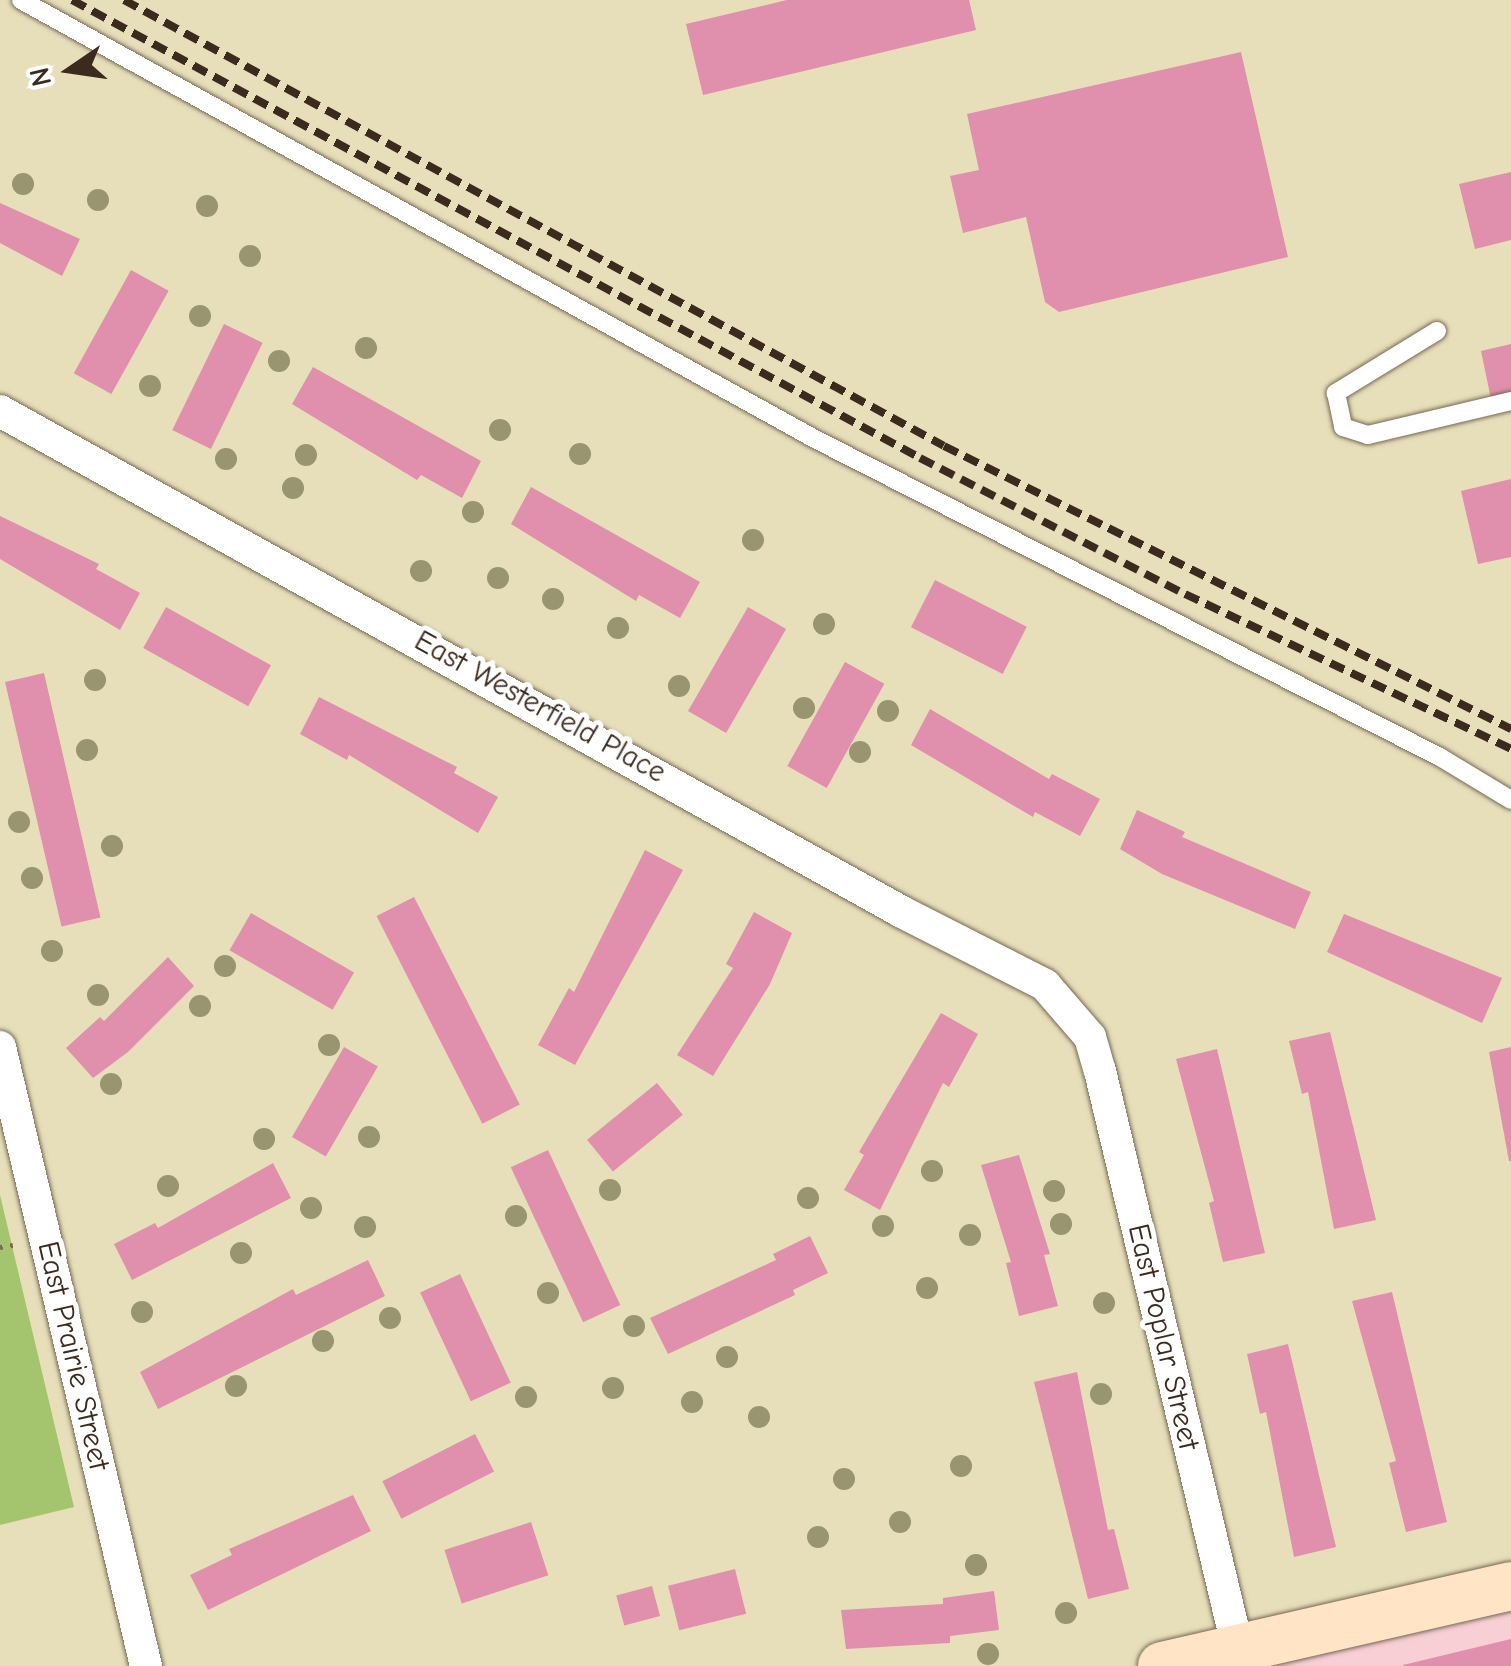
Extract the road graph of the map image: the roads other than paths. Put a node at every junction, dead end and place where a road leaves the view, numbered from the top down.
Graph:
1 (20, 0) edge
2 (1437, 331) dead end
3 (1511, 401) edge
4 (0, 411) edge
5 (1511, 800) edge
6 (1072, 1012) joint
7 (0, 1047) edge
8 (1511, 1586) edge
9 (1240, 1657) edge
10 (146, 1666) edge
11 (1162, 1666) edge

1 - 5 lane
2 - 3 lane
4 - 6 street, East Westerfield Place
6 - 9 street, East Poplar Street
7 - 10 street, East Prairie Street
8 - 9 street
9 - 11 street

